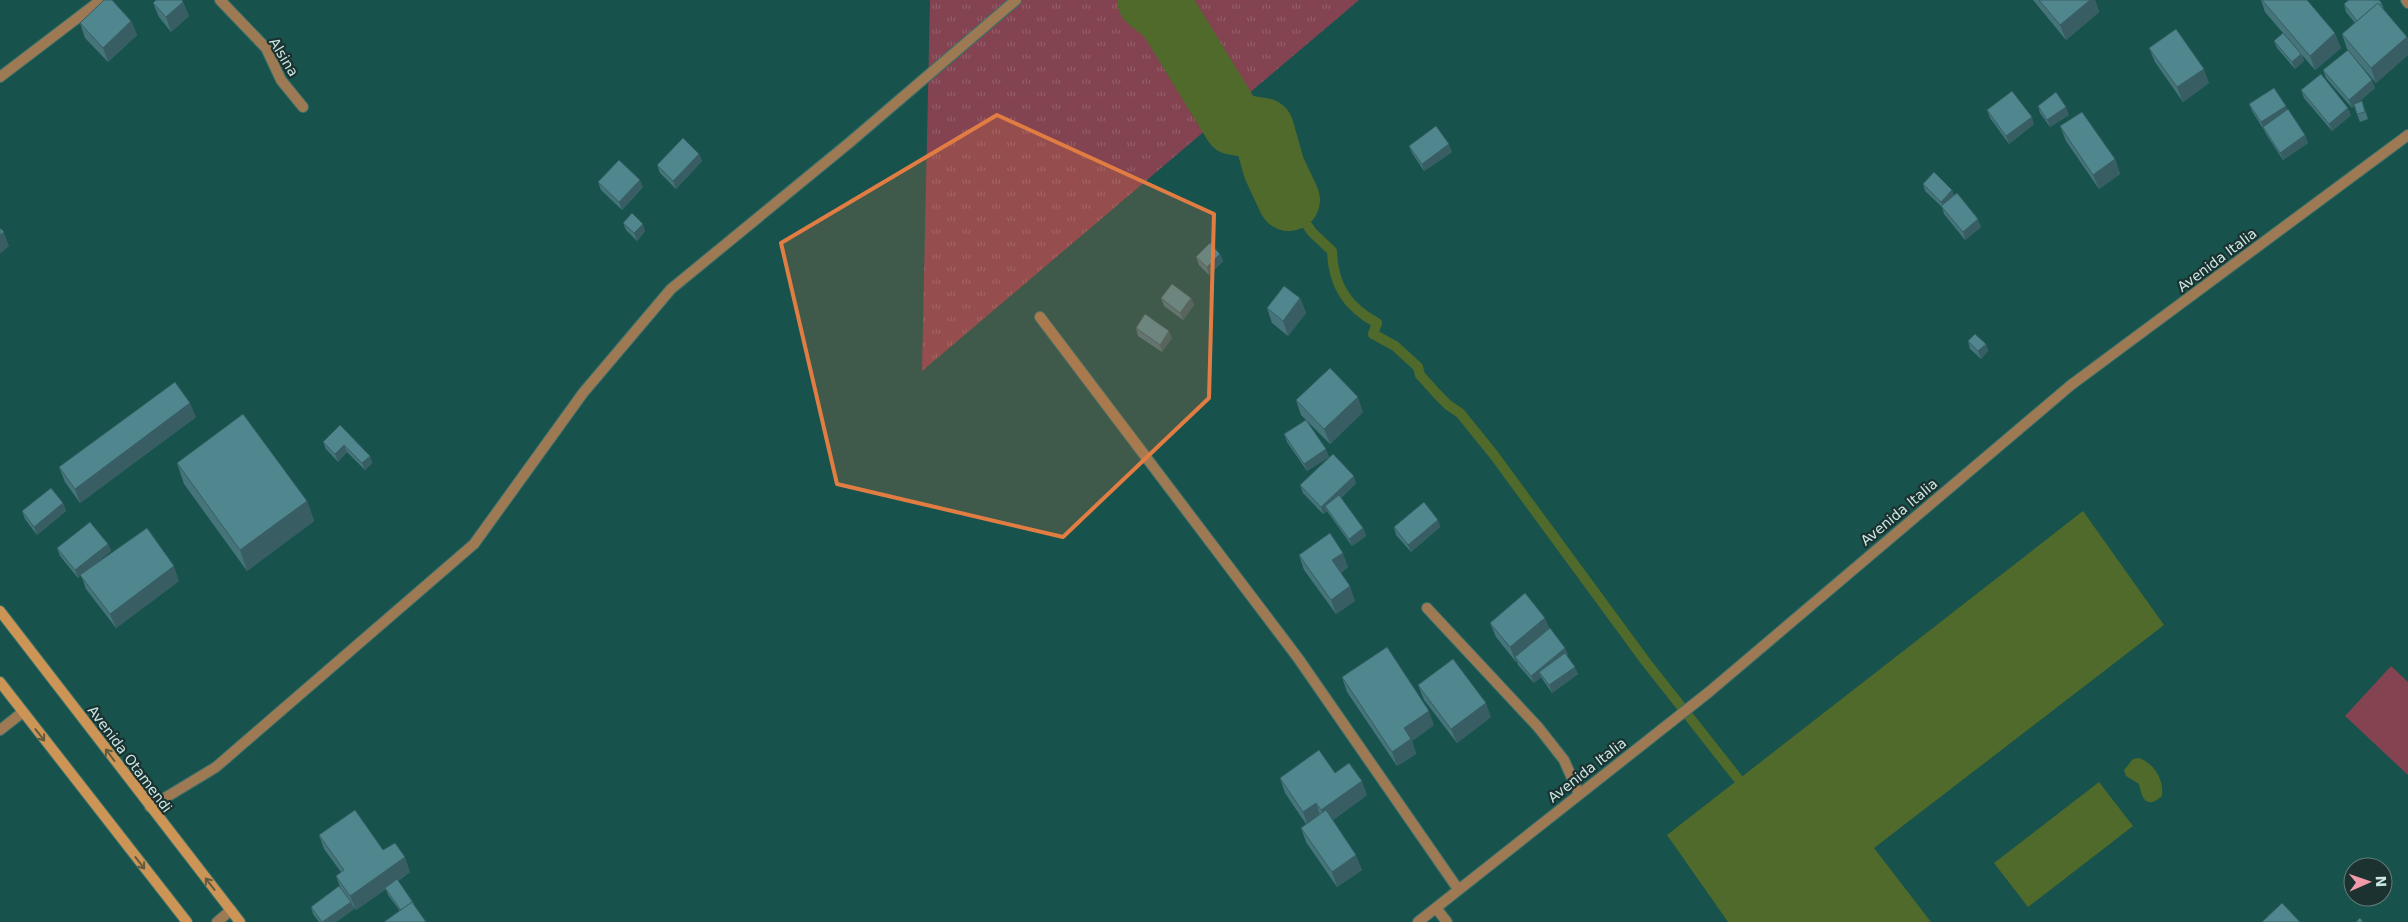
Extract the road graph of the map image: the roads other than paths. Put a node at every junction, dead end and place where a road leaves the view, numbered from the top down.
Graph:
1 (101, 0) edge
2 (220, 0) edge
3 (1016, 0) edge
4 (2406, 0) edge
5 (2408, 3) edge
6 (0, 76) edge
7 (303, 107) dead end
8 (2408, 135) edge
9 (1040, 317) dead end
10 (1427, 608) dead end
11 (0, 611) edge
12 (0, 682) edge
13 (23, 712) junction
14 (0, 730) edge
15 (1580, 794) junction
16 (150, 807) junction
17 (1458, 890) junction
18 (1436, 908) junction
19 (231, 910) junction
20 (187, 922) edge
21 (217, 922) edge
22 (240, 922) edge
23 (1418, 922) edge
24 (1447, 922) edge

1 - 6 street
2 - 7 street, Alsina
3 - 16 street
4 - 5 street
8 - 15 street, Avenida Italia
9 - 17 street
10 - 15 street
16 -> 11 main road, Avenida Otamendi
12 - 13 main road
13 - 14 street
13 -> 20 main road
15 - 17 street, Avenida Italia
19 -> 16 main road, Avenida Otamendi
17 - 18 street, Avenida Italia
18 - 23 street, Avenida Italia
18 - 24 street
19 - 21 street
19 - 22 main road, Avenida Otamendi

